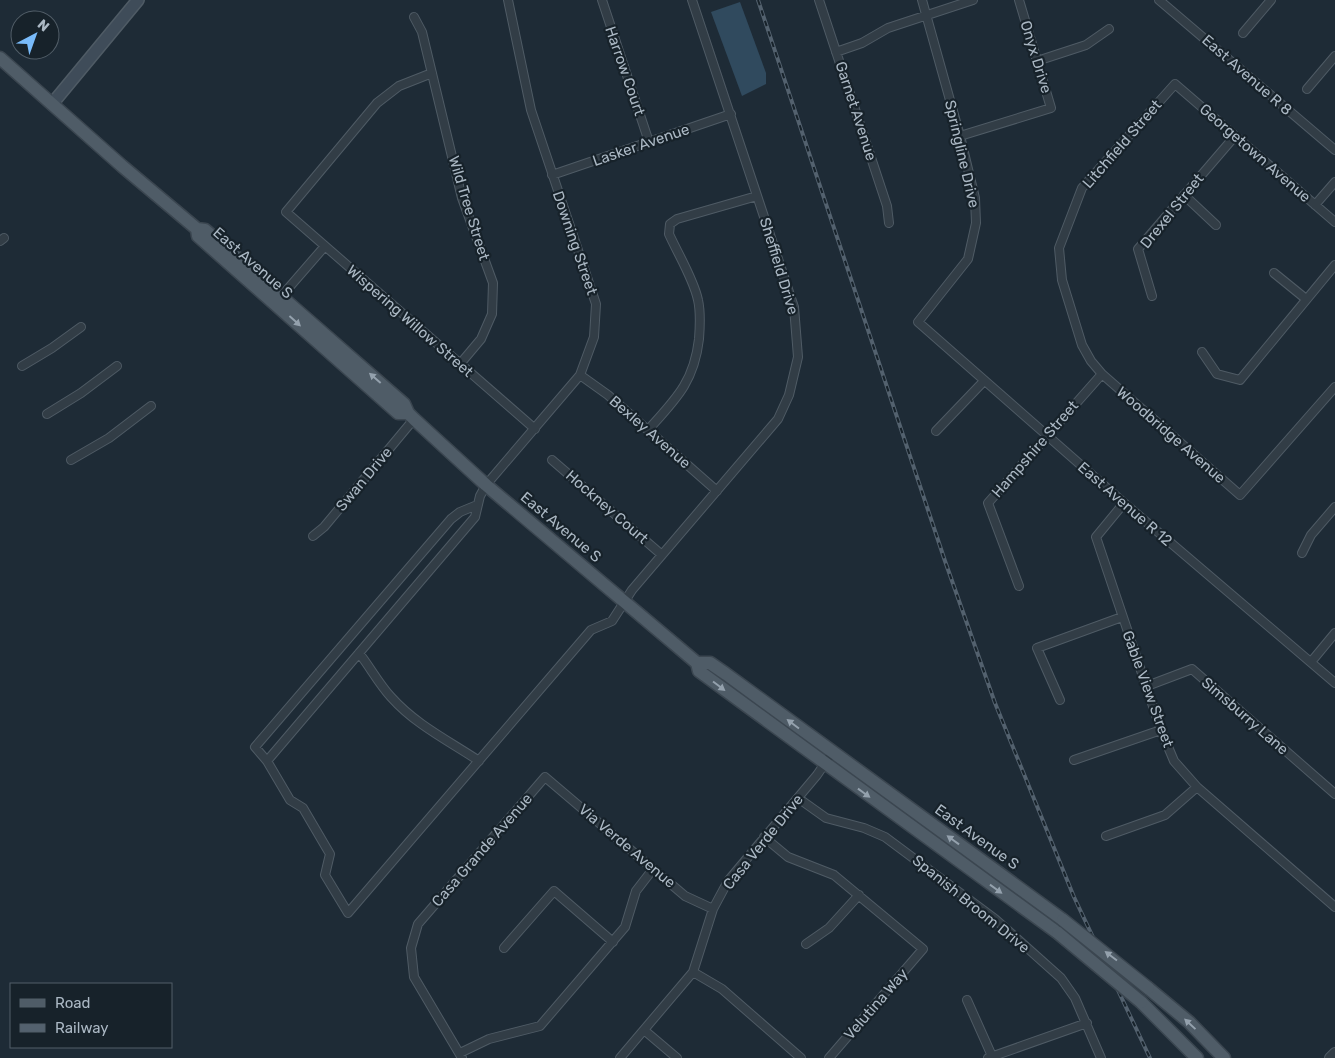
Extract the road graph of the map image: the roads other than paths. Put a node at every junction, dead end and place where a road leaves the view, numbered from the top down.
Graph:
1 (138, 0) edge
2 (508, 0) edge
3 (602, 0) edge
4 (692, 0) edge
5 (819, 0) edge
6 (922, 0) edge
7 (973, 0) edge
8 (1019, 0) edge
9 (1159, 0) edge
10 (1271, 0) edge
11 (927, 15) junction
12 (414, 17) dead end
13 (1109, 29) dead end
14 (1243, 33) dead end
15 (836, 52) junction
16 (1335, 56) edge
17 (0, 58) edge
18 (1038, 61) junction
19 (432, 73) junction
20 (1174, 84) joint
21 (1307, 89) dead end
22 (52, 104) junction
23 (731, 114) junction
24 (960, 136) junction
25 (1235, 136) junction
26 (649, 142) junction
27 (1335, 150) edge
28 (552, 175) junction
29 (1335, 182) edge
30 (1184, 195) junction
31 (757, 196) junction
32 (1315, 205) junction
33 (1335, 222) edge
34 (889, 223) dead end
35 (1216, 224) dead end
36 (197, 229) junction
37 (325, 246) junction
38 (1335, 265) edge
39 (237, 271) junction
40 (1274, 273) dead end
41 (1152, 296) dead end
42 (282, 297) junction
43 (1306, 300) junction
44 (918, 322) joint
45 (82, 327) dead end
46 (1202, 352) dead end
47 (460, 364) junction
48 (22, 366) dead end
49 (117, 366) dead end
50 (1102, 374) junction
51 (580, 375) junction
52 (984, 381) junction
53 (1335, 387) edge
54 (151, 406) dead end
55 (47, 414) dead end
56 (411, 416) junction
57 (534, 429) junction
58 (648, 430) junction
59 (936, 431) dead end
60 (1046, 435) junction
61 (71, 460) dead end
62 (552, 460) dead end
63 (486, 485) junction
64 (717, 491) junction
65 (1124, 503) junction
66 (478, 505) junction
67 (1335, 507) edge
68 (313, 536) dead end
69 (1302, 553) dead end
70 (662, 555) junction
71 (1019, 586) dead end
72 (625, 603) junction
73 (1122, 617) junction
74 (1335, 633) edge
75 (359, 653) junction
76 (1311, 662) junction
77 (697, 663) junction
78 (1335, 683) edge
79 (1147, 686) junction
80 (1060, 700) dead end
81 (1161, 730) junction
82 (832, 753) junction
83 (1074, 760) dead end
84 (267, 761) junction
85 (479, 761) junction
86 (824, 765) junction
87 (545, 776) joint
88 (1196, 787) junction
89 (1335, 794) edge
90 (798, 798) junction
91 (1106, 836) dead end
92 (764, 837) junction
93 (653, 869) junction
94 (859, 895) junction
95 (1335, 907) edge
96 (713, 909) junction
97 (613, 942) junction
98 (806, 944) dead end
99 (504, 948) dead end
100 (693, 972) junction
101 (967, 1000) dead end
102 (1086, 1023) junction
103 (644, 1030) junction
104 (1335, 1053) edge
105 (461, 1056) edge
106 (990, 1057) edge
107 (620, 1058) edge
108 (677, 1058) edge
109 (801, 1058) edge
110 (829, 1058) edge
111 (1101, 1058) edge
112 (1197, 1058) edge
113 (1224, 1058) edge
114 (1330, 1058) edge

1 - 22 main road
2 - 28 street, Downing Street
3 - 26 street, Harrow Court
4 - 23 street, Sheffield Drive
5 - 15 street, Garnet Avenue
6 - 11 street, Springline Drive
7 - 11 street
8 - 18 street, Onyx Drive
9 - 27 street, East Avenue R 8
10 - 14 street
11 - 15 street
11 - 24 street, Springline Drive
12 - 19 street, Wild Tree Street
13 - 18 street
15 - 34 street, Garnet Avenue
16 - 21 street
17 - 22 main road, East Avenue S
18 - 24 street, Onyx Drive
19 - 37 street, Wispering Willow Street
19 - 47 street, Wild Tree Street
20 - 25 street, Georgetown Avenue
20 - 50 street, Litchfield Street
22 - 36 main road, East Avenue S
23 - 26 street, Lasker Avenue
23 - 31 street, Sheffield Drive
24 - 44 street, Springline Drive
25 - 30 street, Drexel Street
25 - 32 street, Georgetown Avenue
26 - 28 street, Lasker Avenue
28 - 51 street, Downing Street
29 - 32 street
30 - 35 street
30 - 41 street, Drexel Street
31 - 58 street
31 - 64 street, Sheffield Drive
32 - 33 street, Georgetown Avenue
36 - 39 main road, East Avenue S
36 - 42 main road, East Avenue S
37 - 42 street
37 - 47 street, Wispering Willow Street
38 - 43 street
39 - 42 street
39 -> 56 main road, East Avenue S
40 - 43 street
56 -> 42 main road, East Avenue S
43 - 46 street
44 - 52 street, East Avenue R 12
45 - 48 street
47 - 57 street, Wispering Willow Street
49 - 55 street
50 - 53 street, Woodbridge Avenue
50 - 60 street, Hampshire Street
51 - 57 street, Downing Street
51 - 58 street, Bexley Avenue
52 - 59 street
52 - 60 street, East Avenue R 12
54 - 61 street
56 - 63 main road, East Avenue S
56 - 68 street, Swan Drive
57 - 63 street, Downing Street
58 - 64 street, Bexley Avenue
60 - 65 street, East Avenue R 12
60 - 71 street, Hampshire Street
62 - 70 street, Hockney Court
63 - 66 street, Downing Street
63 - 72 main road, East Avenue S
64 - 70 street, Sheffield Drive
65 - 73 street, Gable View Street
65 - 76 street, East Avenue R 12
66 - 75 street, Downing Street
66 - 84 street
67 - 69 street
70 - 72 street, Sheffield Drive
72 - 77 main road, East Avenue S
72 - 85 street, Sheffield Drive
73 - 79 street, Gable View Street
73 - 80 street
74 - 76 street
75 - 84 street, Downing Street
75 - 85 street
76 - 78 street, East Avenue R 12
82 -> 77 main road, East Avenue S
77 -> 86 main road, East Avenue S
79 - 81 street, Gable View Street
79 - 89 street, Simsburry Lane
81 - 83 street
81 - 88 street, Gable View Street
82 - 86 street, Casa Verde Drive
113 -> 82 main road, East Avenue S, bridge
84 - 85 street, Sheffield Drive
86 - 90 street, Casa Verde Drive
86 -> 112 main road, East Avenue S, bridge
87 - 93 street, Via Verde Avenue
87 - 105 street, Casa Grande Avenue
88 - 91 street
88 - 95 street, Gable View Street
90 - 92 street, Casa Verde Drive
90 - 102 street, Spanish Broom Drive
92 - 94 street
92 - 96 street, Casa Verde Drive
93 - 96 street, Via Verde Avenue
93 - 97 street
94 - 98 street
94 - 110 street, Velutina Way
96 - 100 street, Casa Verde Drive
97 - 99 street
97 - 105 street
100 - 103 street, Casa Verde Drive
100 - 109 street
101 - 106 street
102 - 106 street
102 - 111 street, Spanish Broom Drive
103 - 107 street, Casa Verde Drive
103 - 108 street
104 - 114 street

